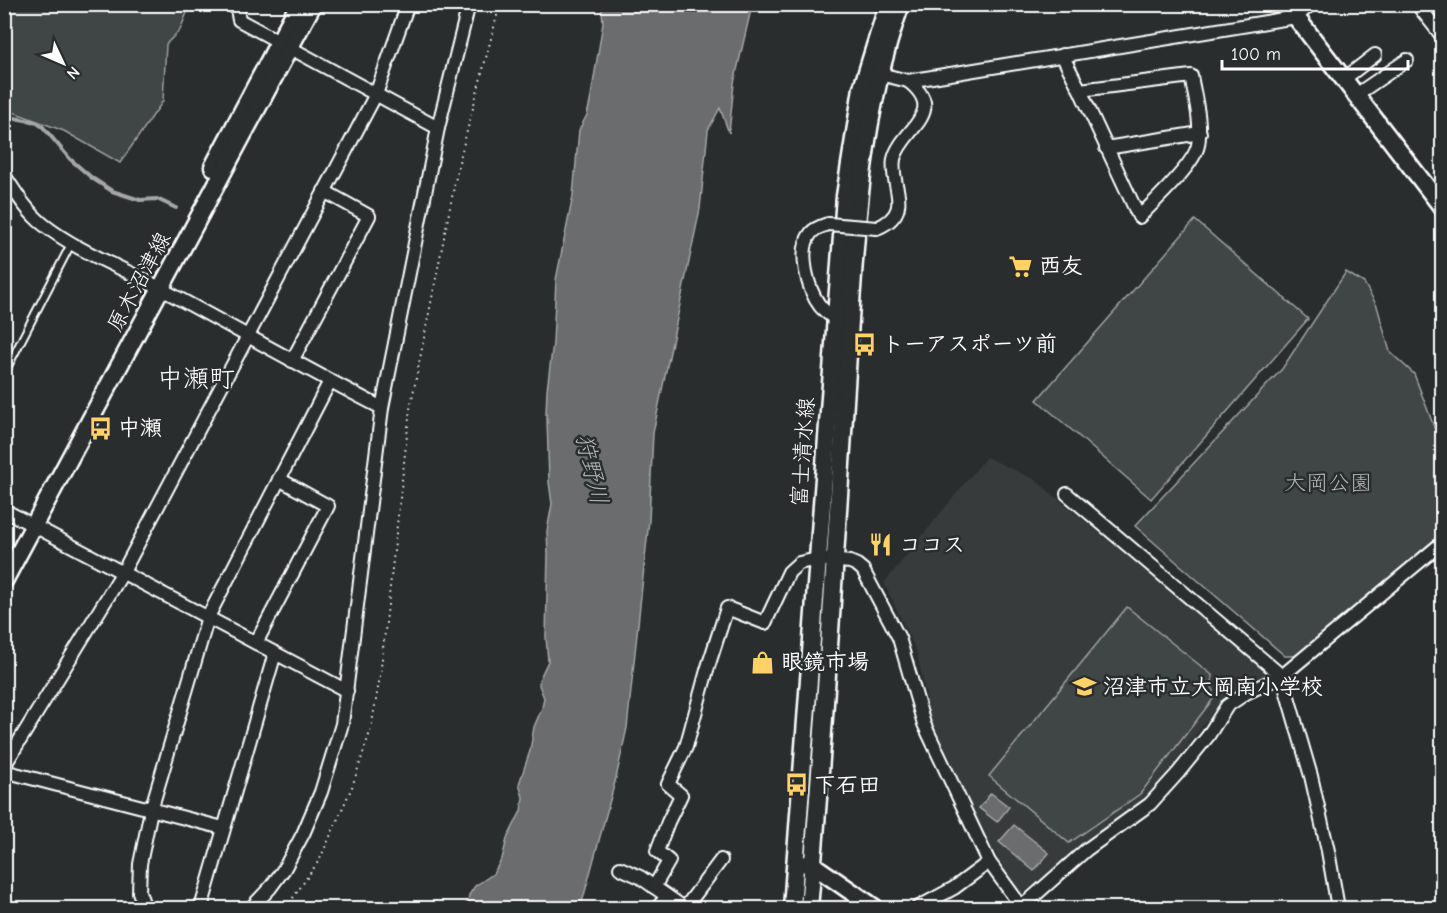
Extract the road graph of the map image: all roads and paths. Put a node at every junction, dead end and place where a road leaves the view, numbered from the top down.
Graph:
1 (240, 4) edge
2 (298, 4) edge
3 (313, 4) edge
4 (408, 4) edge
5 (469, 4) edge
6 (500, 4) edge
7 (888, 4) edge
8 (901, 4) edge
9 (1311, 4) edge
10 (1417, 4) edge
11 (1291, 11) edge
12 (1443, 36) edge
13 (284, 45) junction
14 (1062, 55) junction
15 (1375, 55) dead end
16 (1407, 60) dead end
17 (880, 74) junction
18 (1344, 79) junction
19 (908, 81) junction
20 (1080, 90) junction
21 (376, 94) junction
22 (1356, 95) junction
23 (438, 128) junction
24 (1200, 133) junction
25 (1106, 148) junction
26 (6, 181) edge
27 (324, 192) junction
28 (1440, 199) edge
29 (72, 243) junction
30 (156, 286) junction
31 (835, 319) junction
32 (247, 336) junction
33 (292, 361) junction
34 (4, 374) edge
35 (330, 381) junction
36 (382, 408) junction
37 (279, 479) junction
38 (1068, 494) dead end
39 (4, 510) edge
40 (30, 524) junction
41 (1443, 543) edge
42 (1427, 556) junction
43 (818, 559) junction
44 (1443, 559) edge
45 (835, 560) junction
46 (4, 563) edge
47 (123, 572) junction
48 (4, 580) edge
49 (208, 617) junction
50 (256, 643) junction
51 (275, 653) junction
52 (1282, 676) junction
53 (346, 691) junction
54 (4, 766) edge
55 (4, 771) edge
56 (151, 810) junction
57 (223, 828) junction
58 (721, 860) dead end
59 (989, 862) junction
60 (796, 863) junction
61 (813, 865) junction
62 (620, 868) dead end
63 (654, 887) junction
64 (667, 897) junction
65 (1027, 906) edge
66 (145, 909) edge
67 (201, 909) edge
68 (251, 909) edge
69 (286, 909) edge
70 (657, 909) edge
71 (684, 909) edge
72 (792, 909) edge
73 (809, 909) edge
74 (875, 909) edge
75 (917, 909) edge
76 (1338, 909) edge

1 - 13 street
2 - 13 main road, 原木沼津線
3 - 13 main road, 原木沼津線
4 - 21 street
5 - 23 street
6 - 69 path
7 - 31 main road, 富士清水線
8 - 17 main road, 富士清水線
9 - 11 street
10 - 12 street
11 - 14 street
11 - 18 main road
13 - 21 street
13 - 30 main road, 原木沼津線
14 - 19 street
14 - 20 street
15 - 18 street
16 - 22 street
17 - 19 street
17 - 45 main road, 富士清水線
18 - 22 main road
19 - 31 street, bridge
20 - 24 street
20 - 25 street
21 - 23 street
21 - 27 street
22 - 28 main road
23 - 36 street
24 - 25 street
24 - 25 street
26 - 29 street
27 - 32 street
27 - 33 street
29 - 30 street
29 - 34 lane
30 - 32 street
30 - 40 main road, 原木沼津線
31 - 43 main road, 富士清水線
32 - 33 street
32 - 47 street
33 - 35 street
35 - 36 street
35 - 37 street
36 - 53 street
37 - 49 street
37 - 50 street
38 - 52 street
39 - 40 street
40 - 46 main road, 原木沼津線
40 - 47 street
40 - 48 main road, 原木沼津線
41 - 42 street
42 - 44 street
42 - 52 street
43 - 45 street
43 - 60 main road, 富士清水線
43 - 63 street
45 - 59 street
45 - 61 main road, 富士清水線
47 - 49 street
47 - 54 street
49 - 50 street
49 - 56 street
50 - 51 street
51 - 53 street
51 - 57 street
52 - 65 street
52 - 76 street
53 - 68 street
55 - 56 street
56 - 57 street
56 - 66 street
57 - 67 street
58 - 71 street
59 - 65 street
59 - 75 street
60 - 61 main road
60 - 72 main road, 富士清水線
61 - 73 main road, 富士清水線
61 - 74 main road
62 - 63 street
63 - 64 street
64 - 70 street
64 - 71 street

